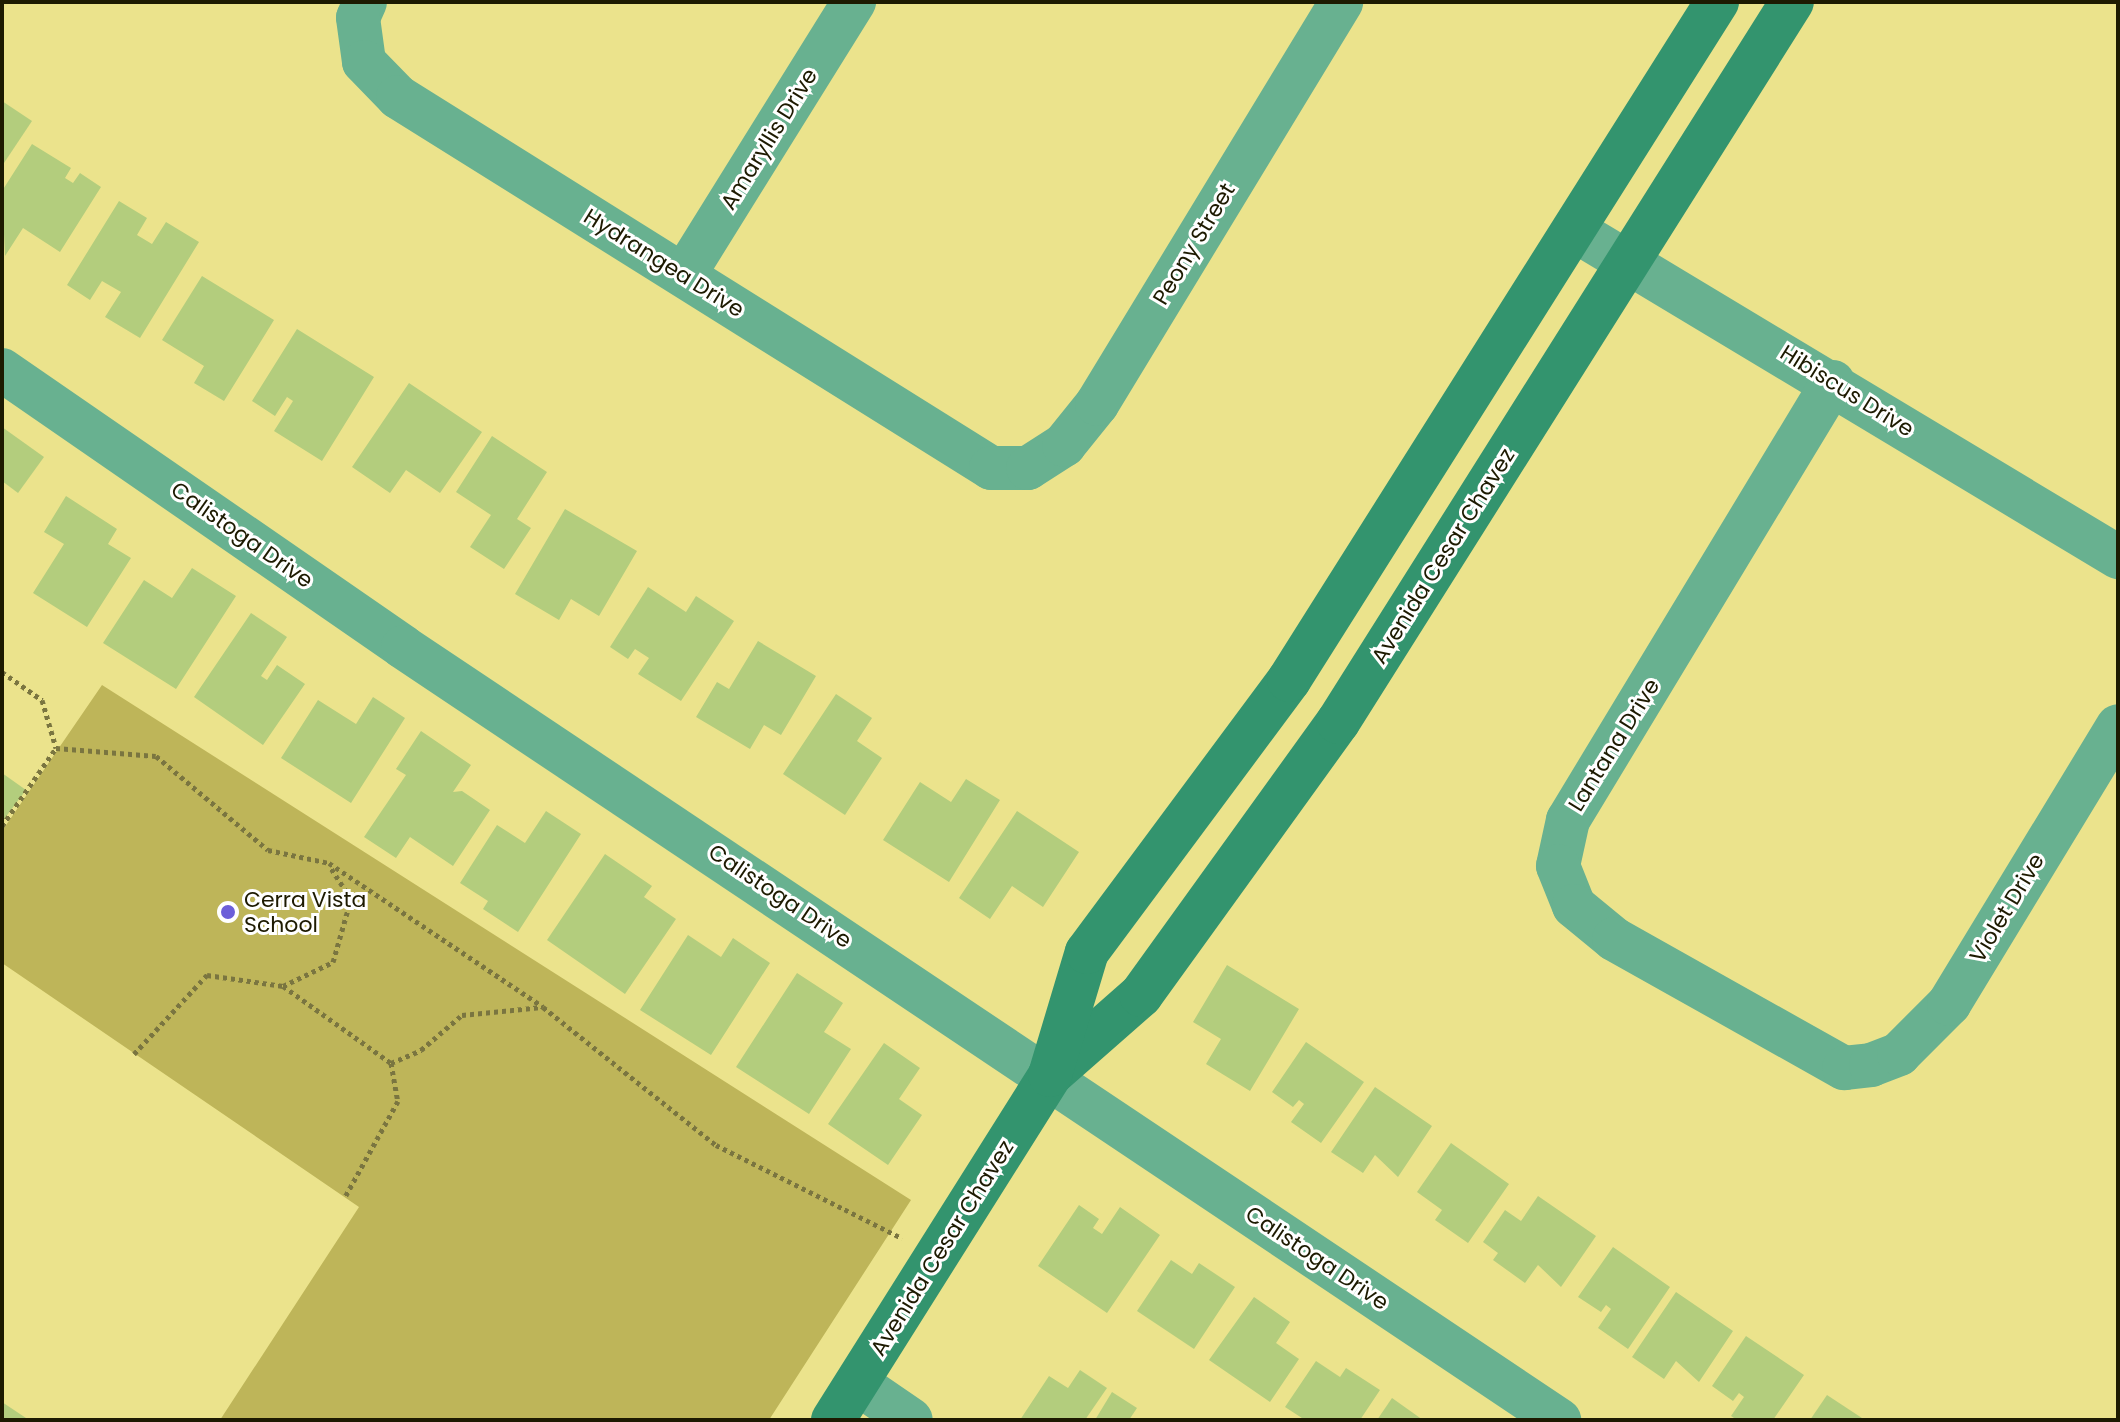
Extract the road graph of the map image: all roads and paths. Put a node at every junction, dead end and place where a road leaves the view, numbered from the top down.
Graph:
1 (365, 2) edge
2 (854, 2) edge
3 (1341, 2) edge
4 (1717, 2) edge
5 (1792, 2) edge
6 (1574, 230) junction
7 (1631, 259) junction
8 (684, 275) junction
9 (2, 370) edge
10 (1833, 382) junction
11 (1028, 468) joint
12 (2118, 557) edge
13 (2, 672) edge
14 (2118, 726) edge
15 (56, 748) junction
16 (2, 826) edge
17 (329, 863) junction
18 (283, 986) junction
19 (543, 1007) junction
20 (134, 1054) dead end
21 (391, 1063) junction
22 (1871, 1065) joint
23 (1050, 1075) junction
24 (345, 1197) dead end
25 (938, 1259) junction
26 (857, 1383) junction
27 (833, 1420) edge
28 (911, 1420) edge
29 (1559, 1420) edge

1 - 8 street, Hydrangea Drive
2 - 8 street, Amaryllis Drive
3 - 11 street, Peony Street
4 - 6 street, Avenida Cesar Chavez
5 - 7 street, Avenida Cesar Chavez
6 - 7 street, Hibiscus Drive
6 - 23 street, Avenida Cesar Chavez
7 - 10 street, Hibiscus Drive
7 - 23 street, Avenida Cesar Chavez
8 - 11 street, Hydrangea Drive
9 - 23 street, Calistoga Drive
10 - 12 street, Hibiscus Drive
10 - 22 street, Lantana Drive
13 - 15 path
14 - 22 street, Violet Drive
15 - 16 path
15 - 17 path
17 - 18 path
17 - 19 path
18 - 20 path
18 - 21 path
19 - 21 path
19 - 25 path
21 - 24 path
23 - 25 street, Avenida Cesar Chavez
23 - 29 street, Calistoga Drive
25 - 26 street, Avenida Cesar Chavez
26 - 27 street, Avenida Cesar Chavez
26 - 28 street

